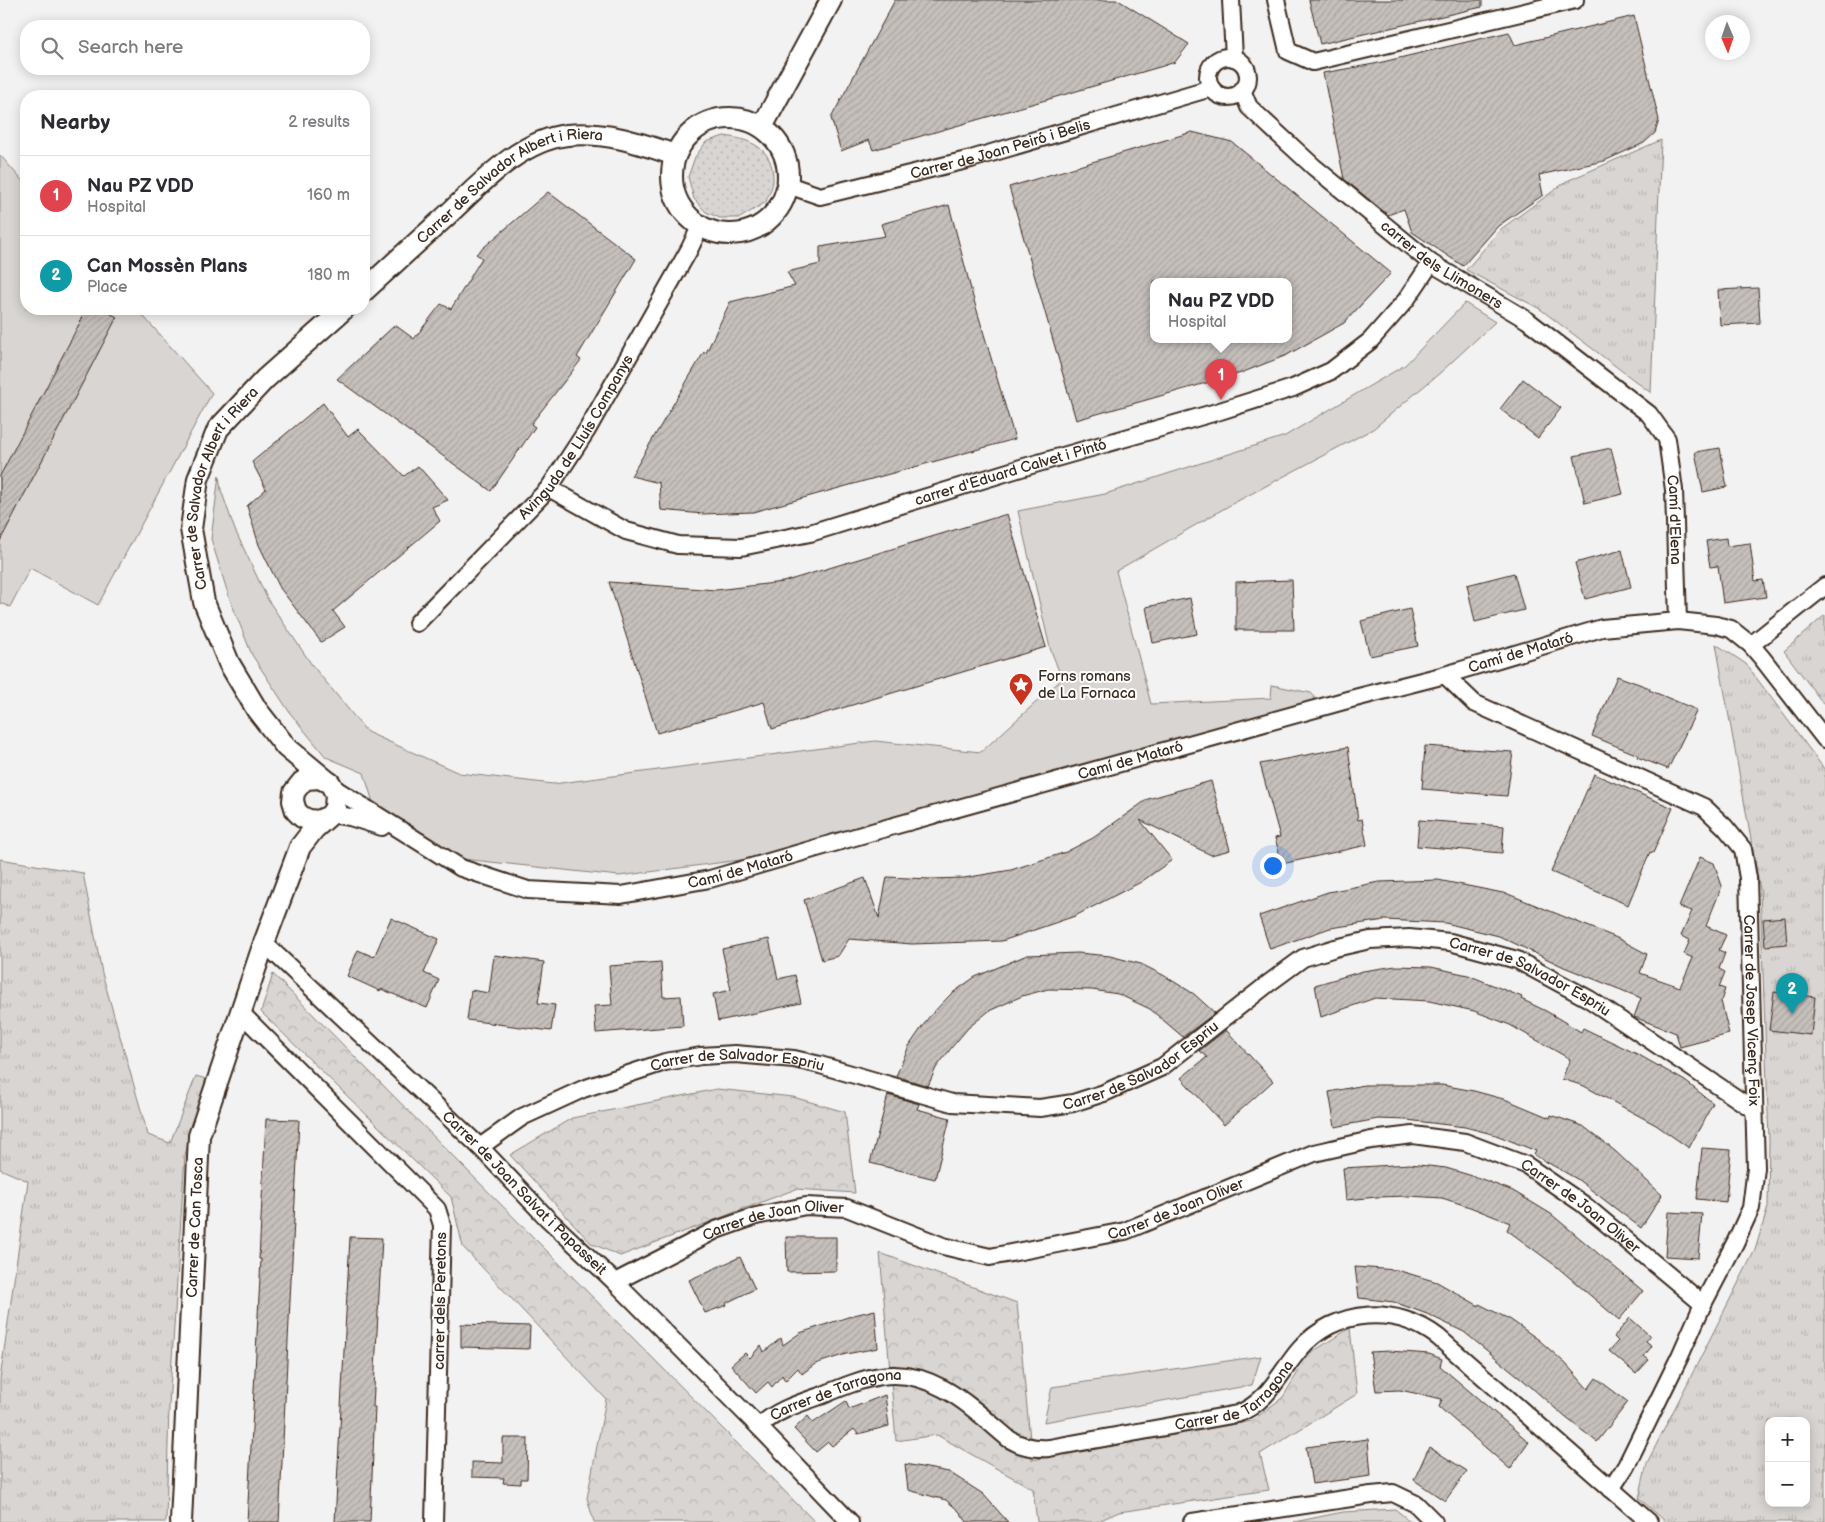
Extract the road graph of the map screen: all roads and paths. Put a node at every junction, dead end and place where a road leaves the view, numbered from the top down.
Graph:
1 (831, 0) edge
2 (1231, 0) edge
3 (1276, 0) edge
4 (1575, 0) edge
5 (1234, 58) junction
6 (1211, 88) junction
7 (1242, 90) junction
8 (762, 127) junction
9 (675, 155) junction
10 (788, 185) junction
11 (700, 226) junction
12 (1431, 263) junction
13 (370, 286) edge
14 (337, 315) edge
15 (1656, 424) joint
16 (549, 488) junction
17 (1825, 586) edge
18 (1678, 621) junction
19 (417, 623) dead end
20 (1751, 645) junction
21 (1445, 675) junction
22 (1825, 739) edge
23 (286, 747) junction
24 (332, 786) junction
25 (295, 801) junction
26 (328, 816) junction
27 (397, 829) junction
28 (300, 847) junction
29 (264, 943) junction
30 (240, 1012) junction
31 (1754, 1110) junction
32 (480, 1147) junction
33 (615, 1282) junction
34 (1703, 1304) junction
35 (759, 1427) junction
36 (1611, 1489) junction
37 (181, 1522) edge
38 (434, 1522) edge
39 (850, 1522) edge
40 (1192, 1522) edge
41 (1434, 1522) edge
42 (1649, 1522) edge

1 - 8 street
2 - 5 street
3 - 4 street
5 - 6 street
5 - 7 street
6 - 7 street
6 - 10 street, Carrer de Joan Peiró i Belis
7 - 12 street, carrer dels Llimoners
8 - 9 street
8 - 10 street
9 - 11 street
9 - 13 street, Carrer de Salvador Albert i Riera
10 - 11 street
11 - 16 street, Avinguda de Lluís Companys
12 - 15 street, carrer dels Llimoners
12 - 16 street, carrer d'Eduard Calvet i Pintó
14 - 23 street, Carrer de Salvador Albert i Riera
15 - 18 street, Camí d'Elena
16 - 19 street, Avinguda de Lluís Companys
17 - 20 street
18 - 20 street, Camí de Mataró
18 - 21 street, Camí de Mataró
20 - 22 street, Camí de Mataró
21 - 27 street, Camí de Mataró
21 - 31 street, Carrer de Josep Vicenç Foix
23 - 24 street, Carrer de Salvador Albert i Riera
23 - 25 street, Carrer de Salvador Albert i Riera
24 - 25 street
24 - 26 street
24 - 27 street, Camí de Mataró
25 - 26 street
25 - 28 street
26 - 27 street, Camí de Mataró
26 - 28 street
28 - 29 street
29 - 30 street, Carrer de Can Tosca
29 - 32 street, Carrer de Joan Salvat i Papasseit
30 - 37 street, Carrer de Can Tosca
30 - 38 street, carrer dels Peretons
31 - 32 street, Carrer de Salvador Espriu
31 - 34 street, Carrer de Josep Vicenç Foix
32 - 33 street, Carrer de Joan Salvat i Papasseit
33 - 34 street, Carrer de Joan Oliver
33 - 35 street, Carrer de Joan Salvat i Papasseit
34 - 36 street, Carrer de Josep Vicenç Foix
35 - 36 street, Carrer de Tarragona
35 - 39 street, Carrer de Joan Salvat i Papasseit
36 - 42 street, Carrer de Tarragona
40 - 41 street

